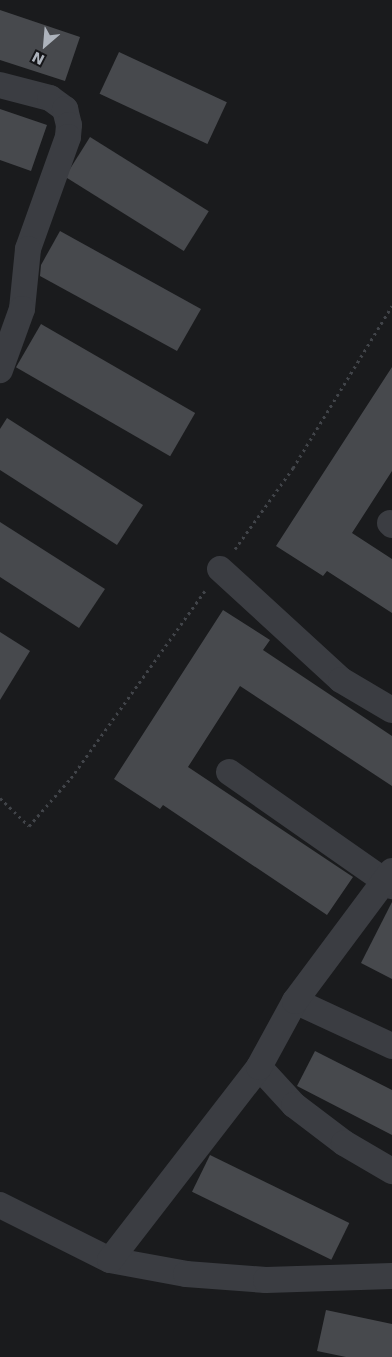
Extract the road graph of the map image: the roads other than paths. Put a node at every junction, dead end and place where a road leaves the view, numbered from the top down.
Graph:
1 (0, 85) edge
2 (0, 370) edge
3 (220, 569) dead end
4 (392, 710) edge
5 (229, 772) dead end
6 (390, 880) edge
7 (295, 1001) junction
8 (392, 1046) edge
9 (260, 1068) junction
10 (392, 1171) edge
11 (0, 1205) edge
12 (110, 1260) junction
13 (392, 1276) edge

1 - 2 lane
3 - 4 lane
5 - 6 lane
6 - 7 lane
7 - 8 lane
7 - 9 lane
9 - 10 lane
9 - 12 lane
11 - 12 lane
12 - 13 lane

